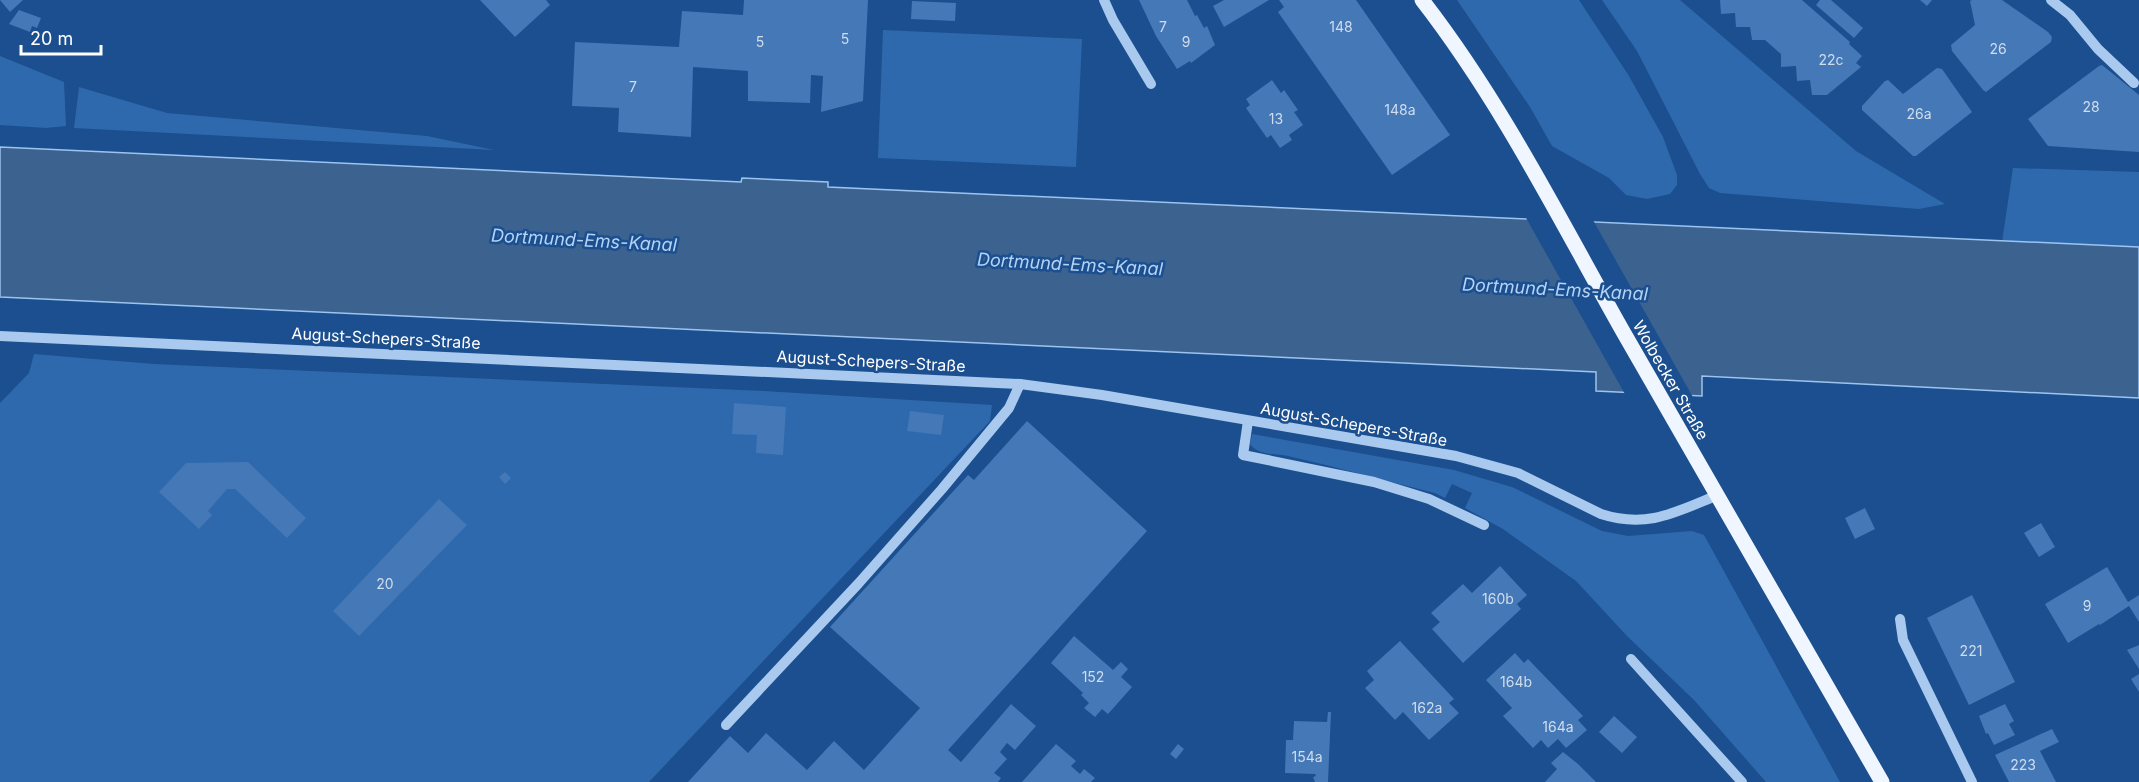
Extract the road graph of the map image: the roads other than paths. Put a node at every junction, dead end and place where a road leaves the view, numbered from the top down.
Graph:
1 (1104, 0) edge
2 (1422, 0) edge
3 (2051, 0) edge
4 (2134, 83) dead end
5 (1151, 84) dead end
6 (0, 336) edge
7 (1020, 384) junction
8 (1248, 421) junction
9 (1718, 495) junction
10 (1484, 525) dead end
11 (1900, 619) dead end
12 (1631, 659) dead end
13 (726, 725) dead end
14 (1742, 782) edge
15 (1882, 782) edge
16 (1972, 782) edge

1 - 5 street
2 - 9 main road, Wolbecker Straße
3 - 4 street
6 - 7 street, August-Schepers-Straße
7 - 8 street, August-Schepers-Straße
7 - 13 street
8 - 9 street, August-Schepers-Straße
8 - 10 street
9 - 15 main road, Wolbecker Straße
11 - 16 street
12 - 14 street

